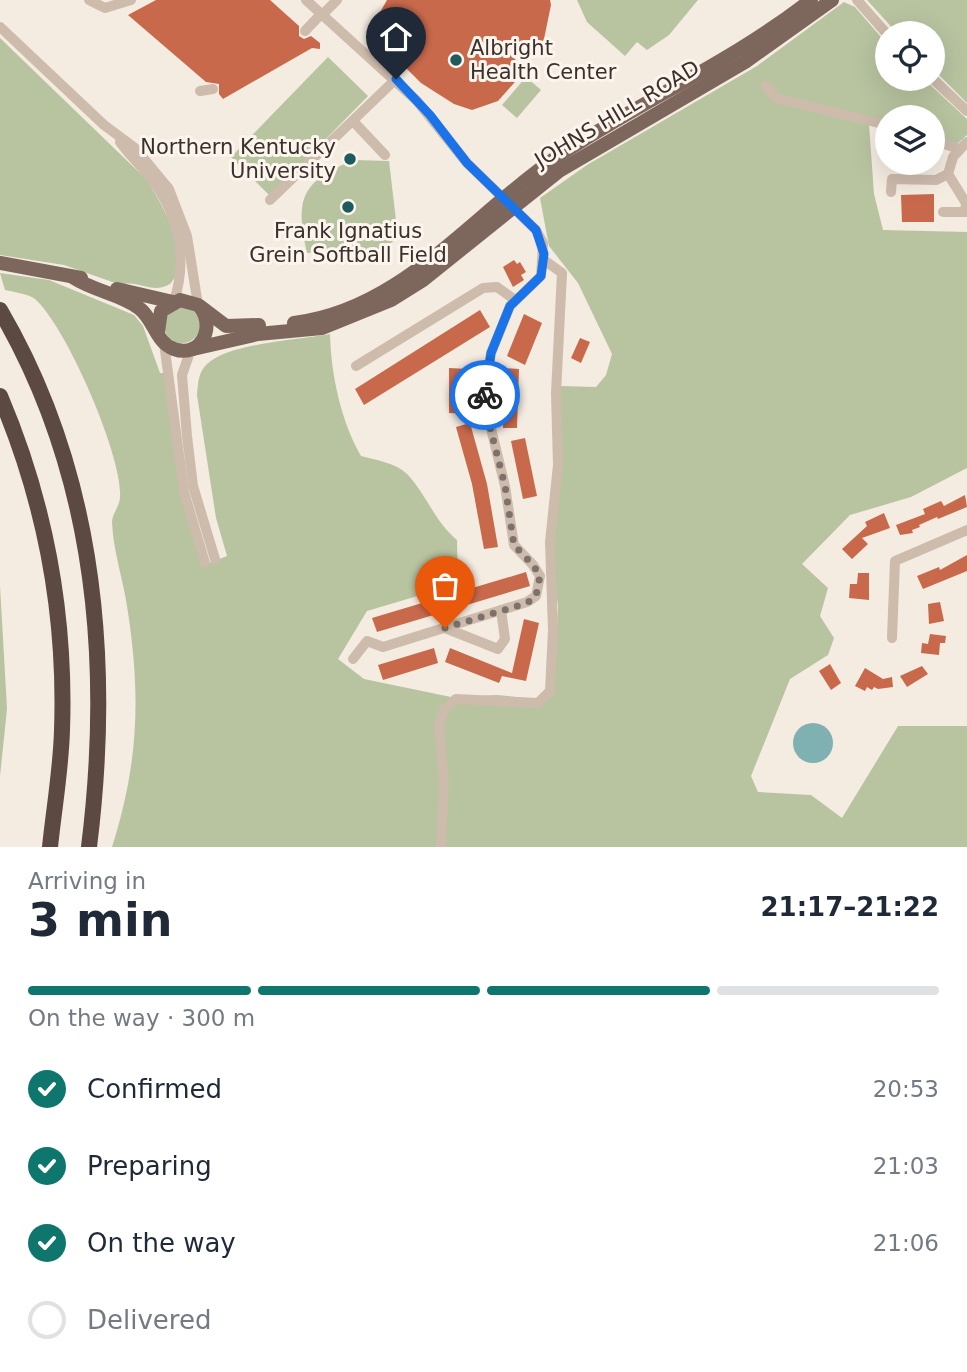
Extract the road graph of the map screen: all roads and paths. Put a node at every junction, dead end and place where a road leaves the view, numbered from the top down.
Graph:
1 (89, 0) edge
2 (131, 0) edge
3 (306, 0) edge
4 (337, 0) edge
5 (811, 0) edge
6 (832, 0) edge
7 (857, 0) edge
8 (324, 15) junction
9 (876, 21) edge
10 (0, 27) edge
11 (308, 33) dead end
12 (396, 79) junction
13 (766, 86) dead end
14 (213, 89) dead end
15 (945, 90) edge
16 (200, 92) dead end
17 (967, 111) edge
18 (353, 121) junction
19 (875, 122) edge
20 (117, 137) junction
21 (945, 142) edge
22 (963, 145) edge
23 (386, 155) dead end
24 (948, 174) junction
25 (891, 192) dead end
26 (270, 200) dead end
27 (507, 202) junction
28 (943, 212) dead end
29 (544, 260) junction
30 (0, 263) edge
31 (74, 278) junction
32 (515, 300) junction
33 (173, 302) junction
34 (199, 306) junction
35 (0, 310) edge
36 (161, 338) junction
37 (192, 349) junction
38 (356, 366) dead end
39 (0, 396) edge
40 (967, 530) edge
41 (501, 610) junction
42 (445, 628) junction
43 (892, 638) dead end
44 (354, 659) dead end
45 (50, 847) edge
46 (89, 847) edge
47 (440, 847) edge

1 - 2 street
3 - 8 street
4 - 8 street
5 - 27 main road, JOHNS HILL ROAD
6 - 27 main road, JOHNS HILL ROAD
7 - 9 street
8 - 11 street
8 - 12 street
10 - 20 street
12 - 18 street
12 - 27 street
13 - 19 street
14 - 16 street
15 - 17 street
18 - 23 street
18 - 26 street
20 - 33 street
20 - 34 street
21 - 22 street
22 - 24 street
24 - 25 street
24 - 28 street
27 - 29 street
27 - 34 main road, JOHNS HILL ROAD
27 - 37 main road, JOHNS HILL ROAD
29 - 32 street
29 - 47 street
30 - 31 main road
31 - 33 main road
31 - 36 main road
32 - 38 street
32 - 41 street
33 - 34 main road
33 - 36 main road
34 - 37 main road
35 - 46 highway
36 - 37 main road
36 - 37 street
39 - 45 highway
40 - 43 street
41 - 42 street
41 - 42 street
42 - 44 street

